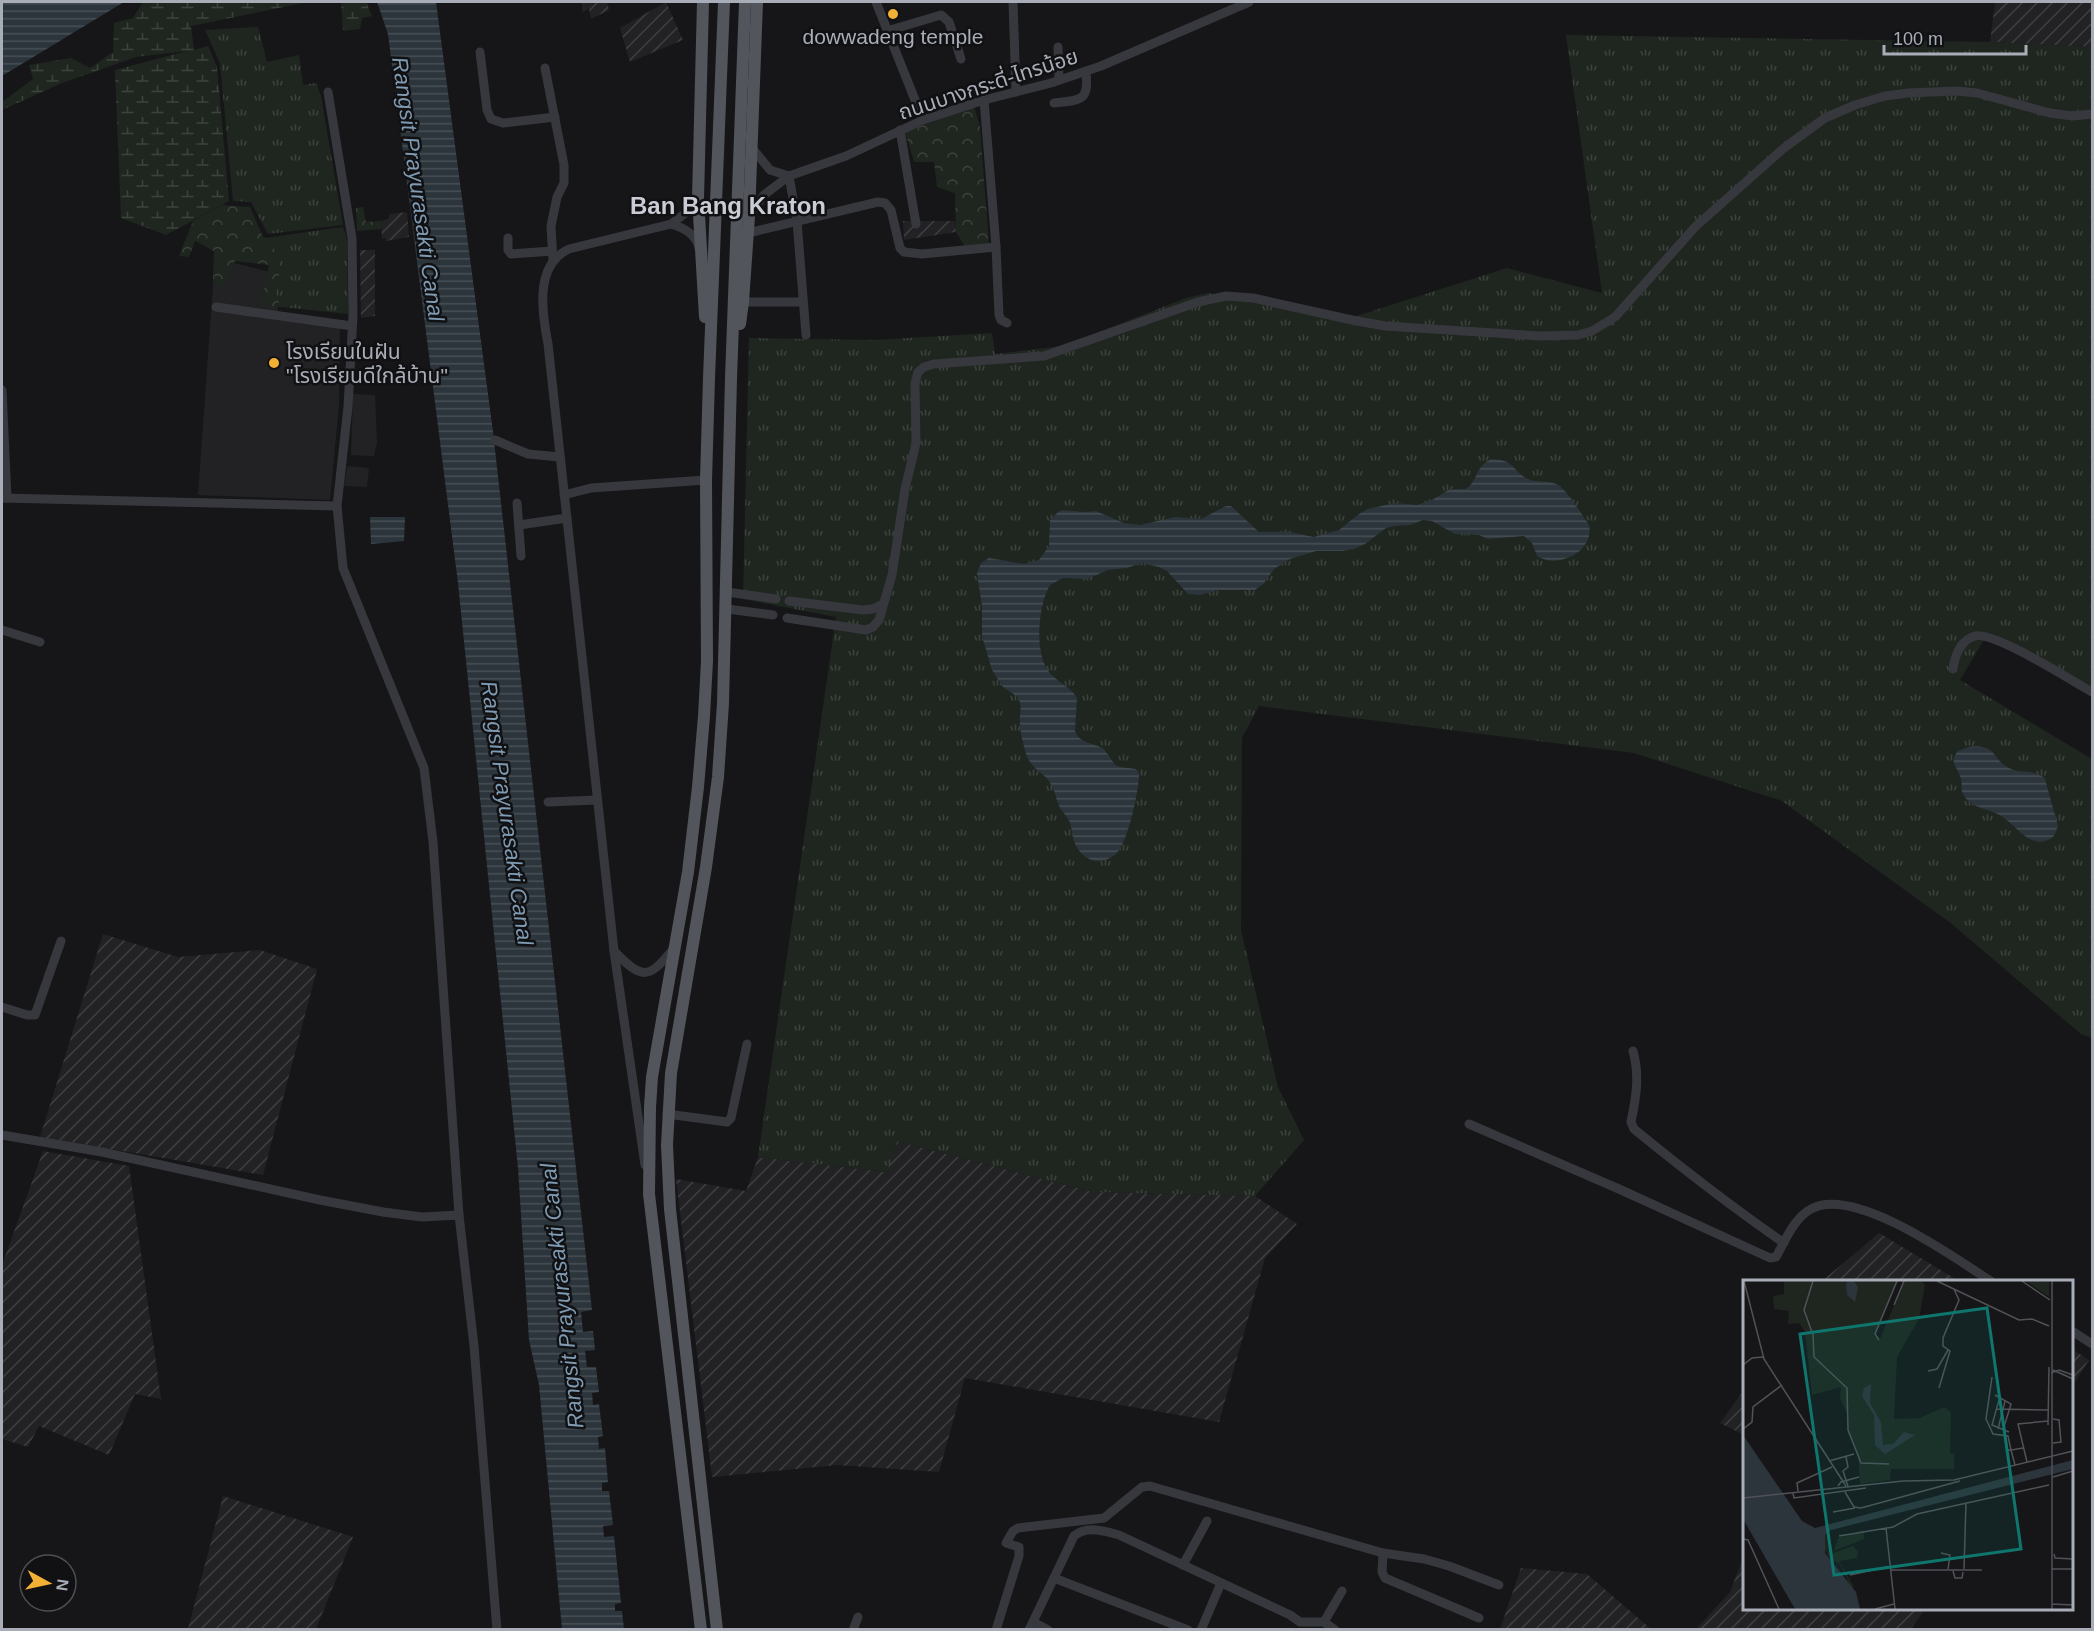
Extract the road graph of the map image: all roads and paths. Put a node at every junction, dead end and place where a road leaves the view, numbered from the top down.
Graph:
1 (703, 2) edge
2 (724, 2) edge
3 (745, 2) edge
4 (757, 2) edge
5 (876, 2) edge
6 (1013, 2) edge
7 (1249, 2) edge
8 (887, 32) junction
9 (1058, 47) dead end
10 (480, 52) dead end
11 (961, 58) dead end
12 (545, 68) dead end
13 (1086, 71) junction
14 (1059, 80) junction
15 (328, 92) dead end
16 (1016, 92) junction
17 (984, 100) junction
18 (1054, 103) dead end
19 (2092, 114) edge
20 (555, 117) junction
21 (923, 120) junction
22 (900, 130) junction
23 (752, 148) junction
24 (789, 176) junction
25 (698, 198) junction
26 (749, 216) junction
27 (796, 221) junction
28 (671, 224) junction
29 (916, 224) dead end
30 (748, 233) junction
31 (508, 238) dead end
32 (996, 247) junction
33 (552, 256) junction
34 (701, 260) junction
35 (743, 302) junction
36 (803, 302) junction
37 (216, 307) dead end
38 (1007, 323) dead end
39 (352, 326) junction
40 (806, 335) dead end
41 (709, 378) junction
42 (731, 378) junction
43 (2, 390) edge
44 (495, 440) dead end
45 (560, 457) junction
46 (706, 480) junction
47 (564, 495) junction
48 (4, 498) edge
49 (517, 503) dead end
50 (337, 506) junction
51 (567, 518) junction
52 (519, 525) junction
53 (521, 556) dead end
54 (727, 592) junction
55 (776, 599) dead end
56 (789, 602) dead end
57 (883, 604) junction
58 (727, 609) junction
59 (773, 615) dead end
60 (787, 618) dead end
61 (2, 630) edge
62 (40, 642) dead end
63 (1953, 669) dead end
64 (2092, 692) edge
65 (597, 800) junction
66 (548, 802) dead end
67 (61, 941) dead end
68 (674, 948) junction
69 (614, 951) junction
70 (2, 1007) edge
71 (747, 1044) dead end
72 (1633, 1051) dead end
73 (667, 1114) junction
74 (1469, 1124) dead end
75 (2, 1135) edge
76 (649, 1194) junction
77 (459, 1215) junction
78 (1784, 1243) junction
79 (1990, 1280) edge
80 (2073, 1332) edge
81 (2092, 1344) edge
82 (1206, 1521) dead end
83 (1383, 1553) junction
84 (1183, 1565) junction
85 (1054, 1578) junction
86 (1221, 1583) junction
87 (1498, 1585) dead end
88 (1342, 1591) dead end
89 (858, 1617) dead end
90 (1479, 1618) dead end
91 (1324, 1623) junction
92 (1031, 1626) edge
93 (1299, 1626) edge
94 (497, 1629) edge
95 (700, 1629) edge
96 (717, 1629) edge
97 (853, 1629) edge
98 (996, 1629) edge
99 (1048, 1629) edge
100 (1188, 1629) edge
101 (1201, 1629) edge
102 (1335, 1629) edge

1 - 25 main road
2 - 41 main road
3 - 42 main road
4 - 23 main road
5 - 8 street
6 - 16 street
7 - 13 street, ถนนบางกระดี่-ไทรน้อย
8 - 11 street
8 - 21 street
9 - 14 street
10 - 20 street
12 - 20 street
13 - 14 street, ถนนบางกระดี่-ไทรน้อย
13 - 18 street
14 - 16 street, ถนนบางกระดี่-ไทรน้อย
15 - 39 street
16 - 17 street, ถนนบางกระดี่-ไทรน้อย
17 - 21 street, ถนนบางกระดี่-ไทรน้อย
17 - 32 street
19 - 57 street
20 - 33 street
21 - 22 street, ถนนบางกระดี่-ไทรน้อย
22 - 24 street, ถนนบางกระดี่-ไทรน้อย
22 - 29 street
23 - 24 street
23 - 26 main road
24 - 26 street, ถนนบางกระดี่-ไทรน้อย
24 - 27 street
25 - 28 street
25 - 34 main road
26 - 30 main road
27 - 30 street
27 - 32 street
27 - 36 street
28 - 33 street
28 - 34 street
30 - 35 main road
31 - 33 street
32 - 38 street
33 - 45 street
34 - 41 main road
35 - 36 street
35 - 42 main road
36 - 40 street
37 - 39 street
39 - 50 street
41 - 46 main road
42 - 54 main road
43 - 48 street
44 - 45 street
45 - 47 street
46 - 47 street
46 - 68 main road
47 - 51 street
48 - 50 street
49 - 52 street
50 - 77 street
51 - 52 street
51 - 65 street
52 - 53 street
54 - 55 street
54 - 58 main road
56 - 57 street
57 - 60 street
58 - 59 street
58 - 73 main road
61 - 62 street
63 - 64 street
65 - 66 street
65 - 69 street
67 - 70 street
68 - 69 street
68 - 76 main road
69 - 76 street
71 - 73 street
72 - 78 street
73 - 96 main road
74 - 78 street
75 - 77 street
76 - 95 main road
77 - 94 street
78 - 79 street
80 - 81 street
82 - 84 street
83 - 87 street
83 - 90 street
83 - 98 street
84 - 85 street
84 - 86 street
85 - 92 street
85 - 100 street
86 - 93 street
86 - 101 street
88 - 91 street
89 - 97 street
91 - 93 street
91 - 102 street
92 - 99 street

